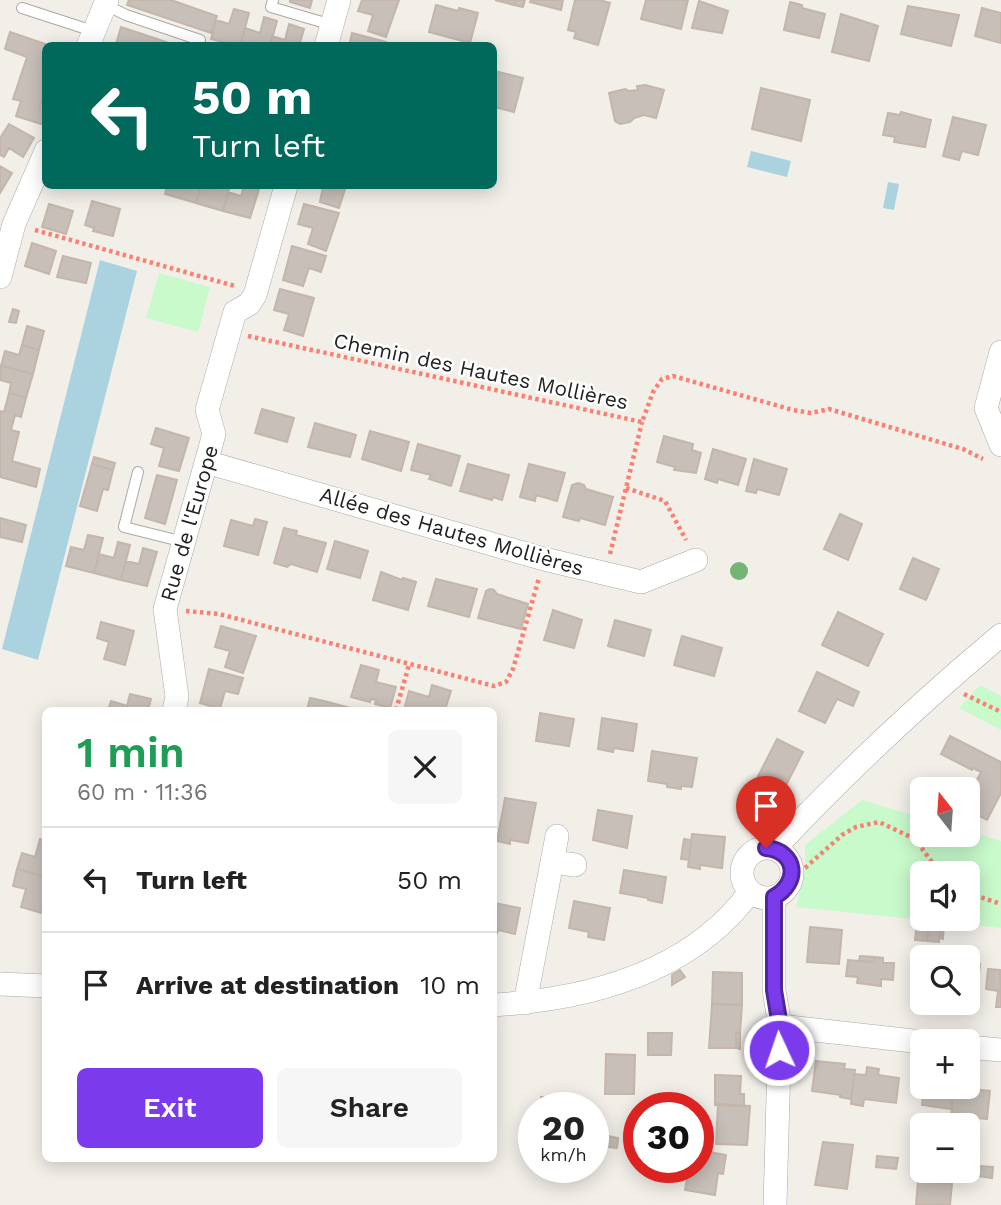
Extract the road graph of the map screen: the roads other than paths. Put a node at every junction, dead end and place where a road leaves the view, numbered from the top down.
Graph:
1 (273, 0) edge
2 (338, 0) edge
3 (106, 2) edge
4 (22, 8) dead end
5 (329, 35) edge
6 (90, 38) edge
7 (201, 40) dead end
8 (42, 161) edge
9 (285, 189) edge
10 (0, 278) edge
11 (1001, 352) edge
12 (993, 453) edge
13 (206, 462) junction
14 (138, 472) dead end
15 (184, 542) junction
16 (696, 560) road end
17 (1001, 635) edge
18 (175, 707) edge
19 (557, 836) dead end
20 (774, 849) junction
21 (750, 892) junction
22 (774, 897) junction
23 (0, 984) edge
24 (42, 986) edge
25 (525, 1003) junction
26 (497, 1005) edge
27 (780, 1026) junction
28 (910, 1041) edge
29 (980, 1048) edge
30 (1001, 1050) edge
31 (775, 1205) edge

1 - 5 lane
2 - 5 street
3 - 6 street
3 - 7 lane
4 - 6 lane
8 - 10 street
9 - 13 street, Rue de l'Europe
11 - 12 street
13 - 15 street, Rue de l'Europe
13 - 16 street, Allée des Hautes Mollières
14 - 15 lane
15 - 18 street, Rue de l'Europe
17 - 20 street
19 - 25 street
20 - 21 street
20 - 22 street
21 - 22 street
21 - 25 street
22 - 27 street
23 - 24 street
25 - 26 street
27 - 28 street
27 - 31 street
29 - 30 street

